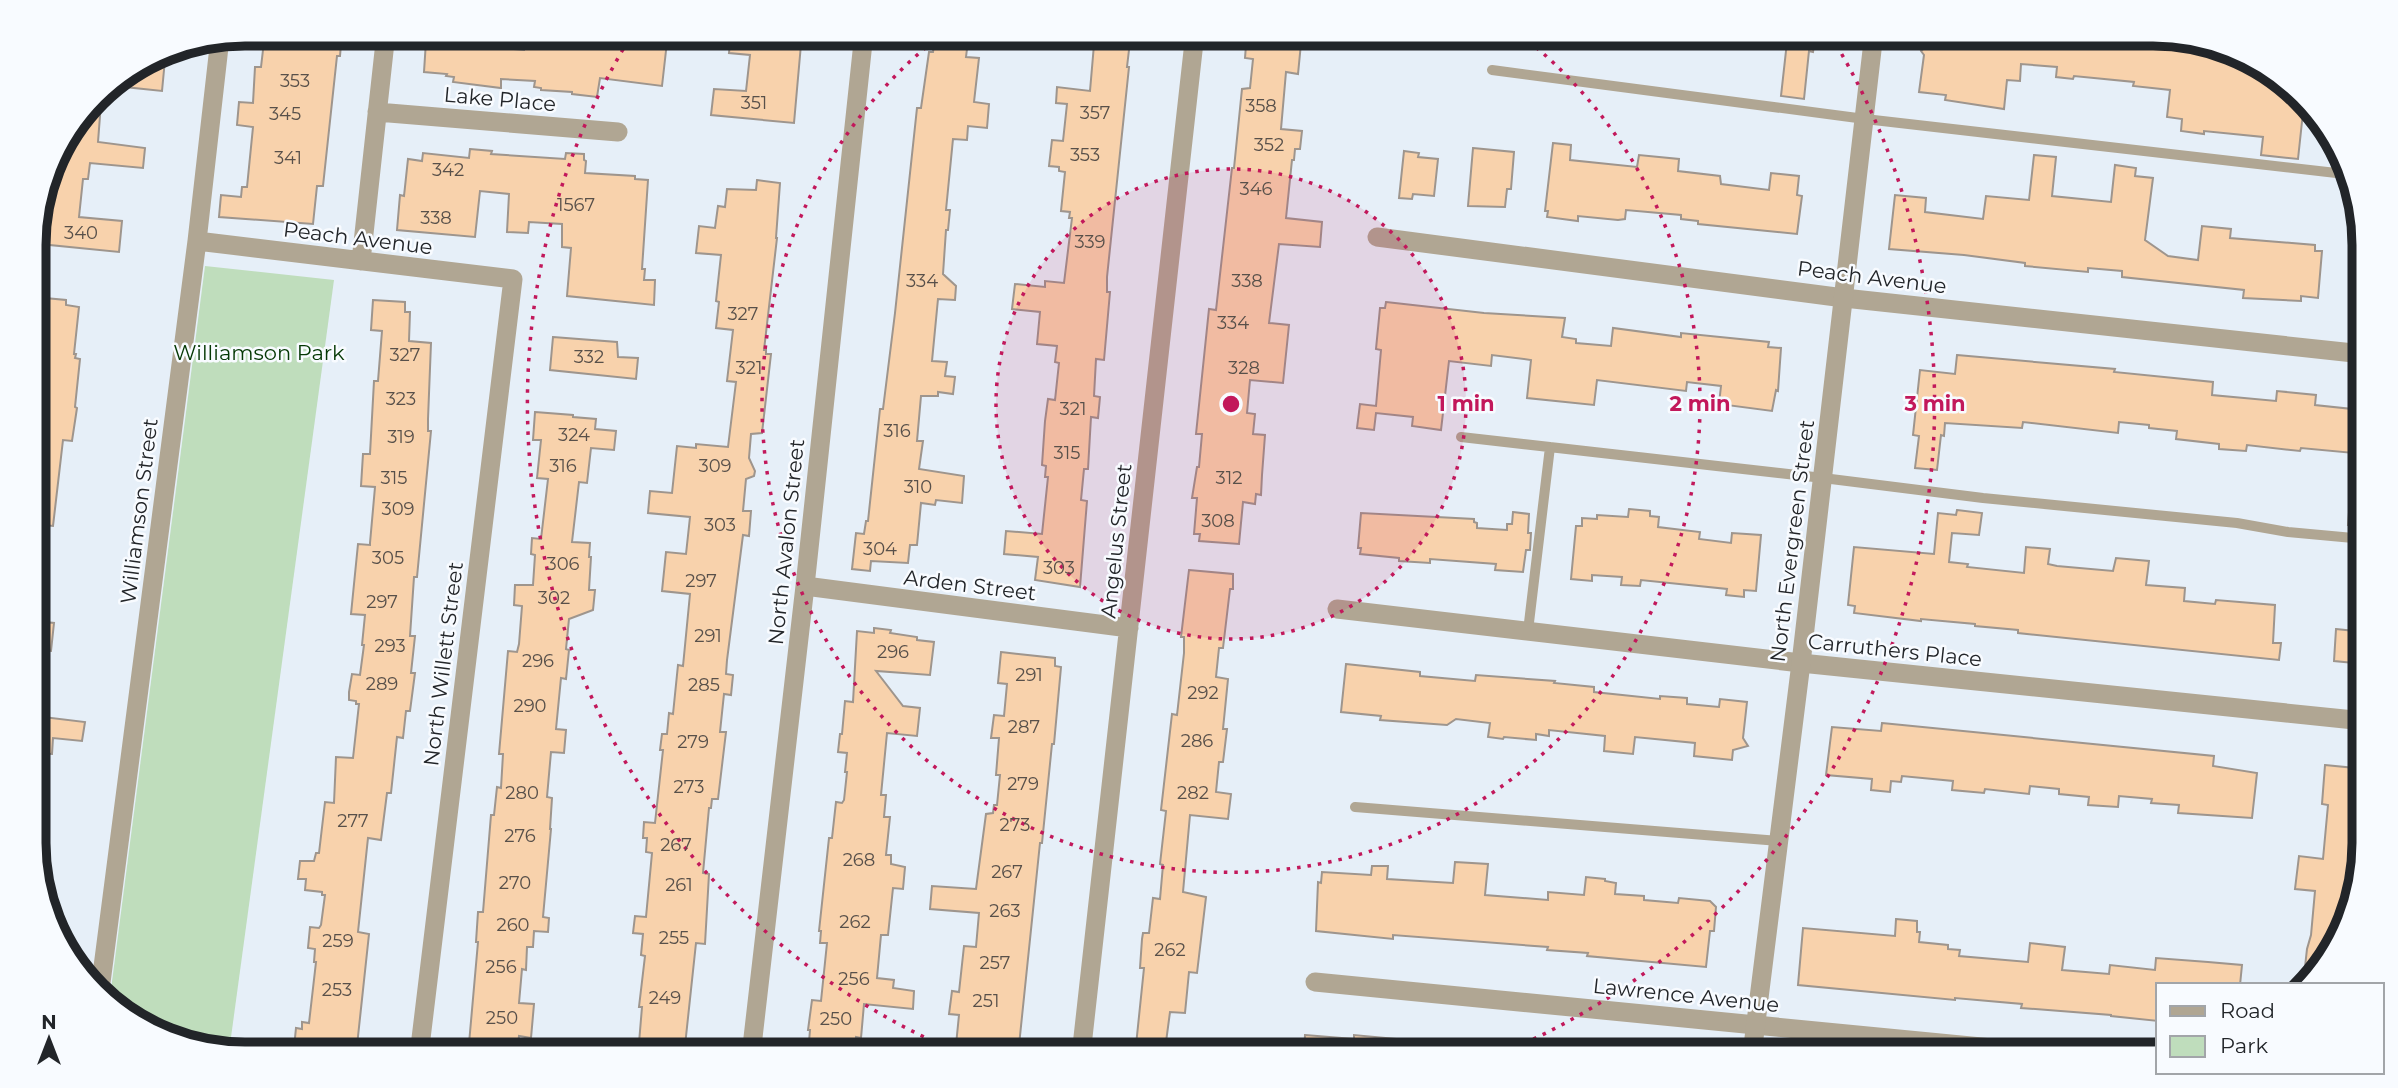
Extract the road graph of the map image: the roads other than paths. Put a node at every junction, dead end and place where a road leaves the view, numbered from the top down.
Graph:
1 (1194, 45) edge
2 (1873, 45) edge
3 (385, 46) edge
4 (863, 46) edge
5 (219, 48) edge
6 (1492, 70) dead end
7 (377, 112) junction
8 (1866, 119) junction
9 (618, 132) dead end
10 (2339, 173) edge
11 (1377, 237) dead end
12 (197, 241) junction
13 (361, 261) junction
14 (513, 279) joint
15 (1844, 298) junction
16 (2352, 353) edge
17 (1461, 438) dead end
18 (1550, 447) junction
19 (1823, 478) junction
20 (2352, 538) edge
21 (805, 586) junction
22 (1337, 609) dead end
23 (1129, 628) junction
24 (1528, 631) junction
25 (1801, 663) junction
26 (2352, 720) edge
27 (1355, 807) dead end
28 (1779, 841) junction
29 (101, 981) edge
30 (1315, 982) dead end
31 (1756, 1025) junction
32 (421, 1042) edge
33 (752, 1042) edge
34 (1082, 1042) edge
35 (1754, 1042) edge
36 (1930, 1042) edge

1 - 23 street, Angelus Street
2 - 8 street, North Evergreen Street
3 - 7 street
4 - 21 street, North Avalon Street
5 - 12 street, Williamson Street
6 - 8 lane
7 - 9 street, Lake Place
7 - 13 street
8 - 10 lane
8 - 15 street, North Evergreen Street
11 - 15 street, Peach Avenue
12 - 13 street, Peach Avenue
12 - 29 street, Williamson Street
13 - 14 street, Peach Avenue
14 - 32 street, North Willett Street
15 - 16 street, Peach Avenue
15 - 19 street, North Evergreen Street
17 - 18 lane
18 - 19 lane
18 - 24 lane
19 - 20 lane
19 - 25 street, North Evergreen Street
21 - 23 street, Arden Street
21 - 33 street, North Avalon Street
22 - 24 street, Carruthers Place
23 - 34 street, Angelus Street
24 - 25 street, Carruthers Place
25 - 26 street, Carruthers Place
25 - 28 street, North Evergreen Street
27 - 28 lane
28 - 31 street, North Evergreen Street
30 - 31 street, Lawrence Avenue
31 - 35 street, North Evergreen Street
31 - 36 street, Lawrence Avenue

